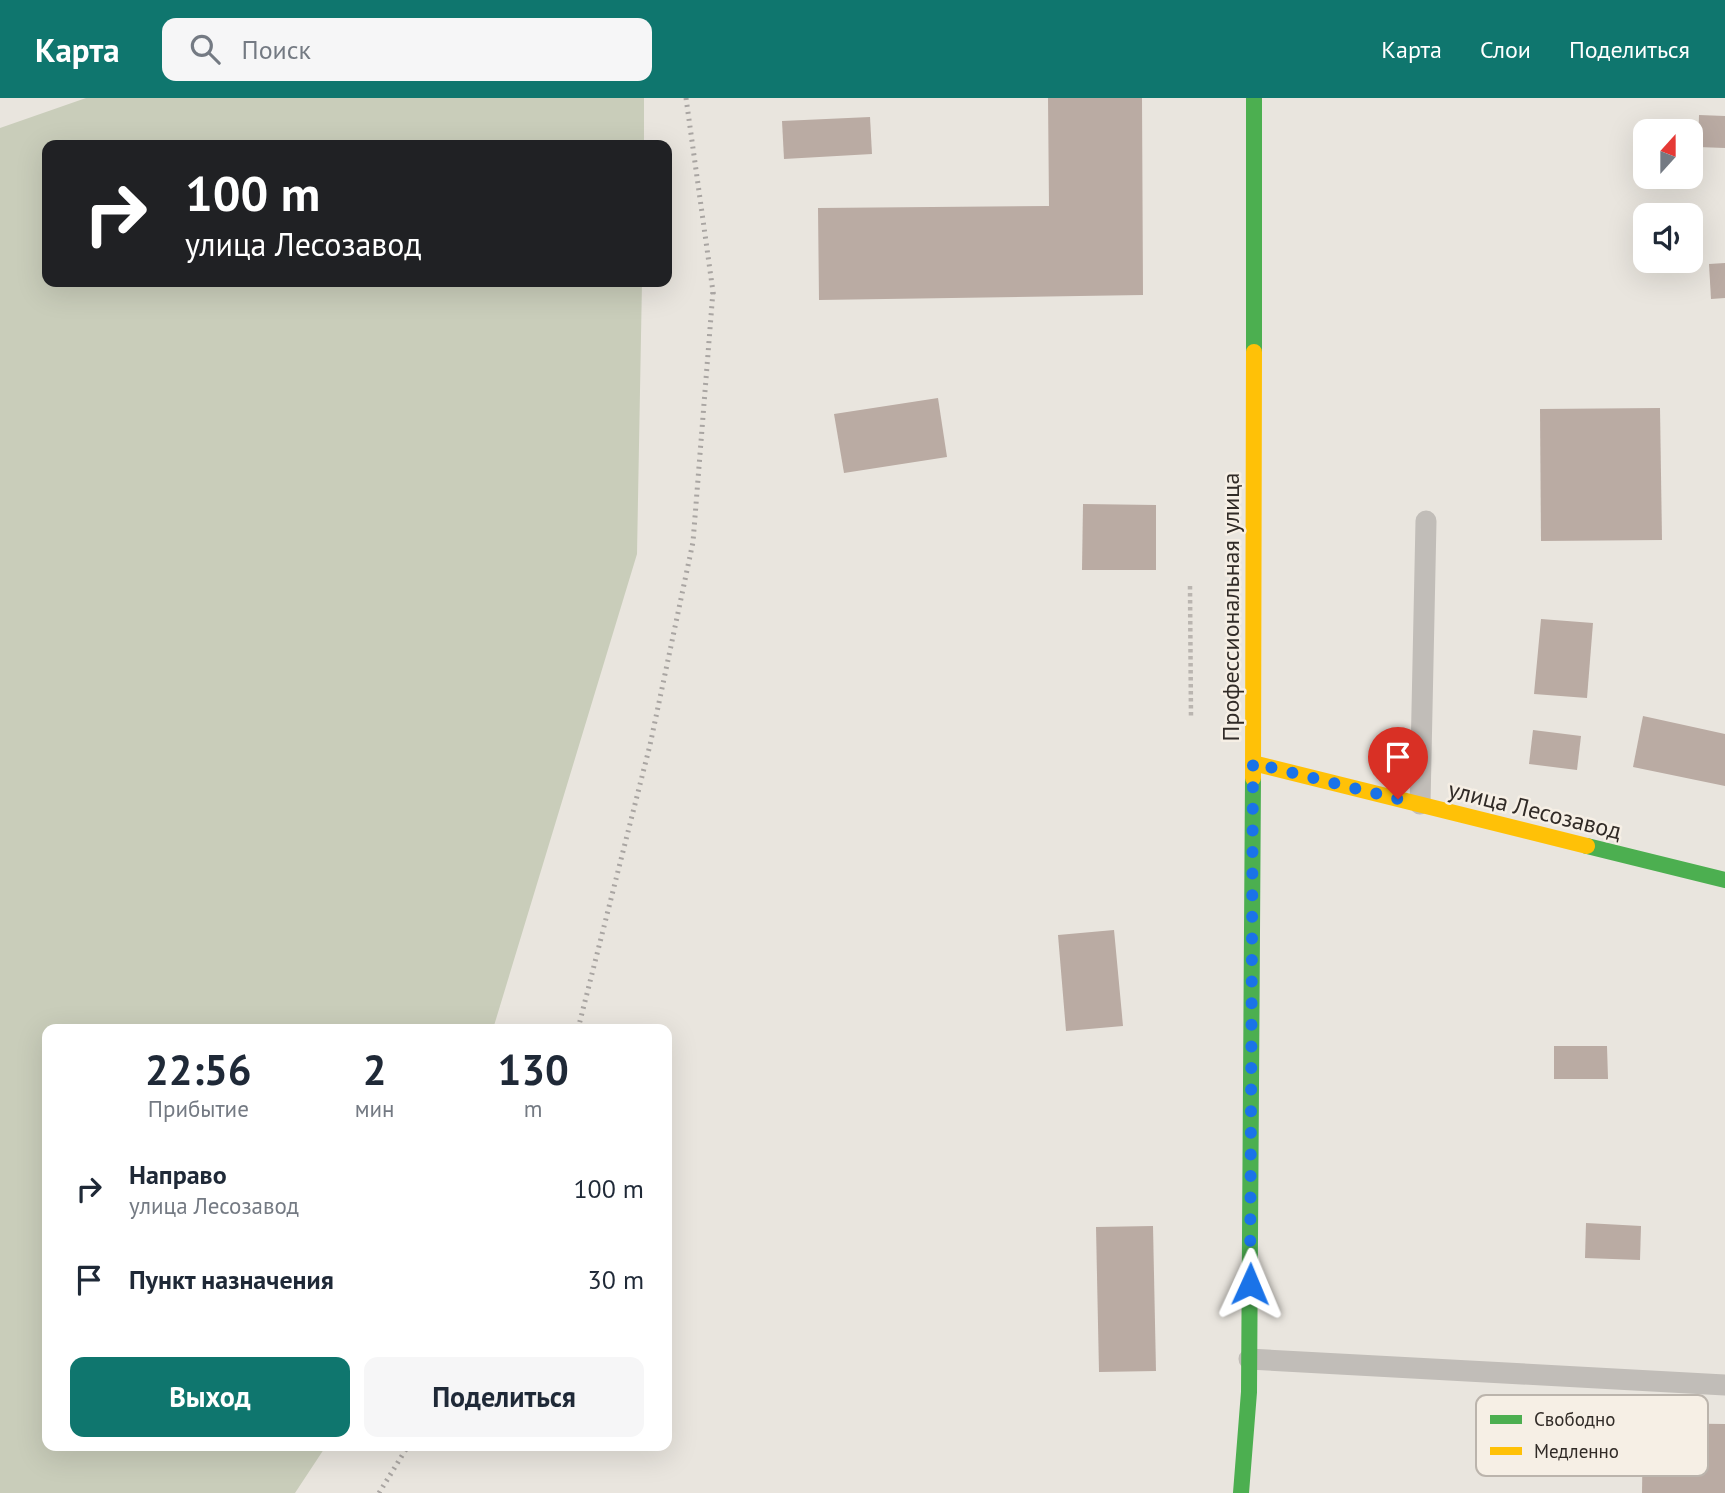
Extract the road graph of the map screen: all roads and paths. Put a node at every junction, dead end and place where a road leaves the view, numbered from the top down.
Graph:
1 (1254, 98) edge
2 (1426, 521) dead end
3 (1190, 586) dead end
4 (1191, 717) dead end
5 (1253, 763) junction
6 (1420, 804) junction
7 (1725, 880) edge
8 (1249, 1359) junction
9 (1725, 1385) edge
10 (1241, 1493) edge

1 - 5 main road, Профессиональная улица
2 - 6 lane
3 - 4 path
5 - 6 main road, улица Лесозавод
5 - 8 main road, Профессиональная улица
6 - 7 main road, улица Лесозавод
8 - 9 lane
8 - 10 main road, Профессиональная улица

